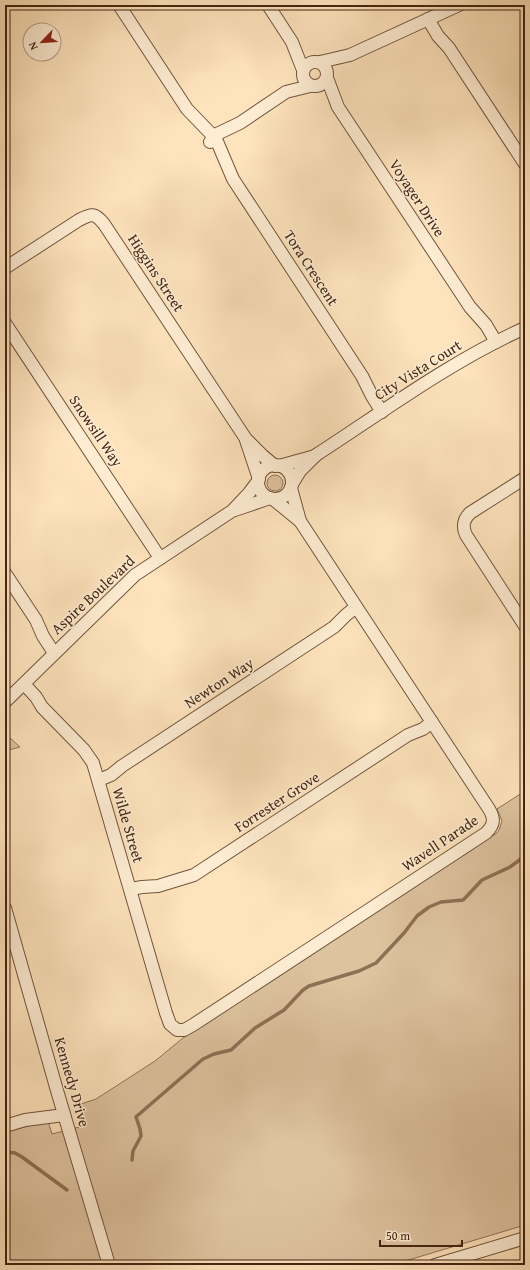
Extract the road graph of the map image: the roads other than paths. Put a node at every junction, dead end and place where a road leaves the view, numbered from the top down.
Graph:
1 (119, 5) edge
2 (268, 5) edge
3 (460, 5) edge
4 (432, 18) junction
5 (292, 42) junction
6 (350, 56) junction
7 (318, 62) junction
8 (303, 72) junction
9 (327, 76) junction
10 (313, 86) junction
11 (286, 92) junction
12 (338, 107) junction
13 (214, 140) junction
14 (525, 164) edge
15 (5, 268) edge
16 (5, 323) edge
17 (525, 328) edge
18 (492, 344) junction
19 (385, 410) junction
20 (246, 439) junction
21 (316, 455) junction
22 (277, 466) junction
23 (525, 478) edge
24 (258, 480) junction
25 (291, 486) junction
26 (272, 499) junction
27 (232, 511) junction
28 (300, 521) junction
29 (160, 558) junction
30 (5, 573) edge
31 (358, 610) junction
32 (524, 621) edge
33 (58, 649) junction
34 (21, 686) junction
35 (5, 702) edge
36 (430, 719) junction
37 (97, 775) junction
38 (132, 893) junction
39 (6, 913) edge
40 (153, 969) joint
41 (63, 1110) junction
42 (5, 1126) edge
43 (525, 1238) edge
44 (109, 1265) edge
45 (435, 1265) edge

1 - 13 street, Tora Crescent
2 - 5 street
3 - 4 street
4 - 6 street
4 - 14 street
5 - 7 street
5 - 8 street
6 - 7 street
6 - 9 street
7 - 8 street
7 - 9 street
8 - 10 street
8 - 11 street
9 - 10 street
9 - 12 street, Voyager Drive
10 - 11 street
10 - 12 street, Voyager Drive
11 - 13 street
12 - 18 street, Voyager Drive
13 - 19 street, Tora Crescent
15 - 20 street, Higgins Street
16 - 29 street, Snowsill Way
17 - 18 street, City Vista Court
18 - 19 street, City Vista Court
19 - 21 street, City Vista Court
20 - 22 street, Higgins Street
20 - 24 street, Higgins Street
21 - 22 street
21 - 25 street
22 - 24 street
22 - 25 street
23 - 32 street
24 - 26 street
24 - 27 street, Aspire Boulevard
25 - 26 street
25 - 28 street, Wavell Parade
26 - 27 street, Aspire Boulevard
26 - 28 street, Wavell Parade
27 - 29 street, Aspire Boulevard
28 - 31 street, Wavell Parade
29 - 33 street, Aspire Boulevard
30 - 33 street
31 - 36 street, Wavell Parade
31 - 37 street, Newton Way
33 - 34 street, Aspire Boulevard
34 - 35 street, Aspire Boulevard
34 - 37 street, Wilde Street
36 - 38 street, Forrester Grove
36 - 40 street, Wavell Parade
37 - 38 street, Wilde Street
38 - 40 street, Wilde Street
39 - 41 street, Kennedy Drive
41 - 42 street
41 - 44 street, Kennedy Drive
43 - 45 street

